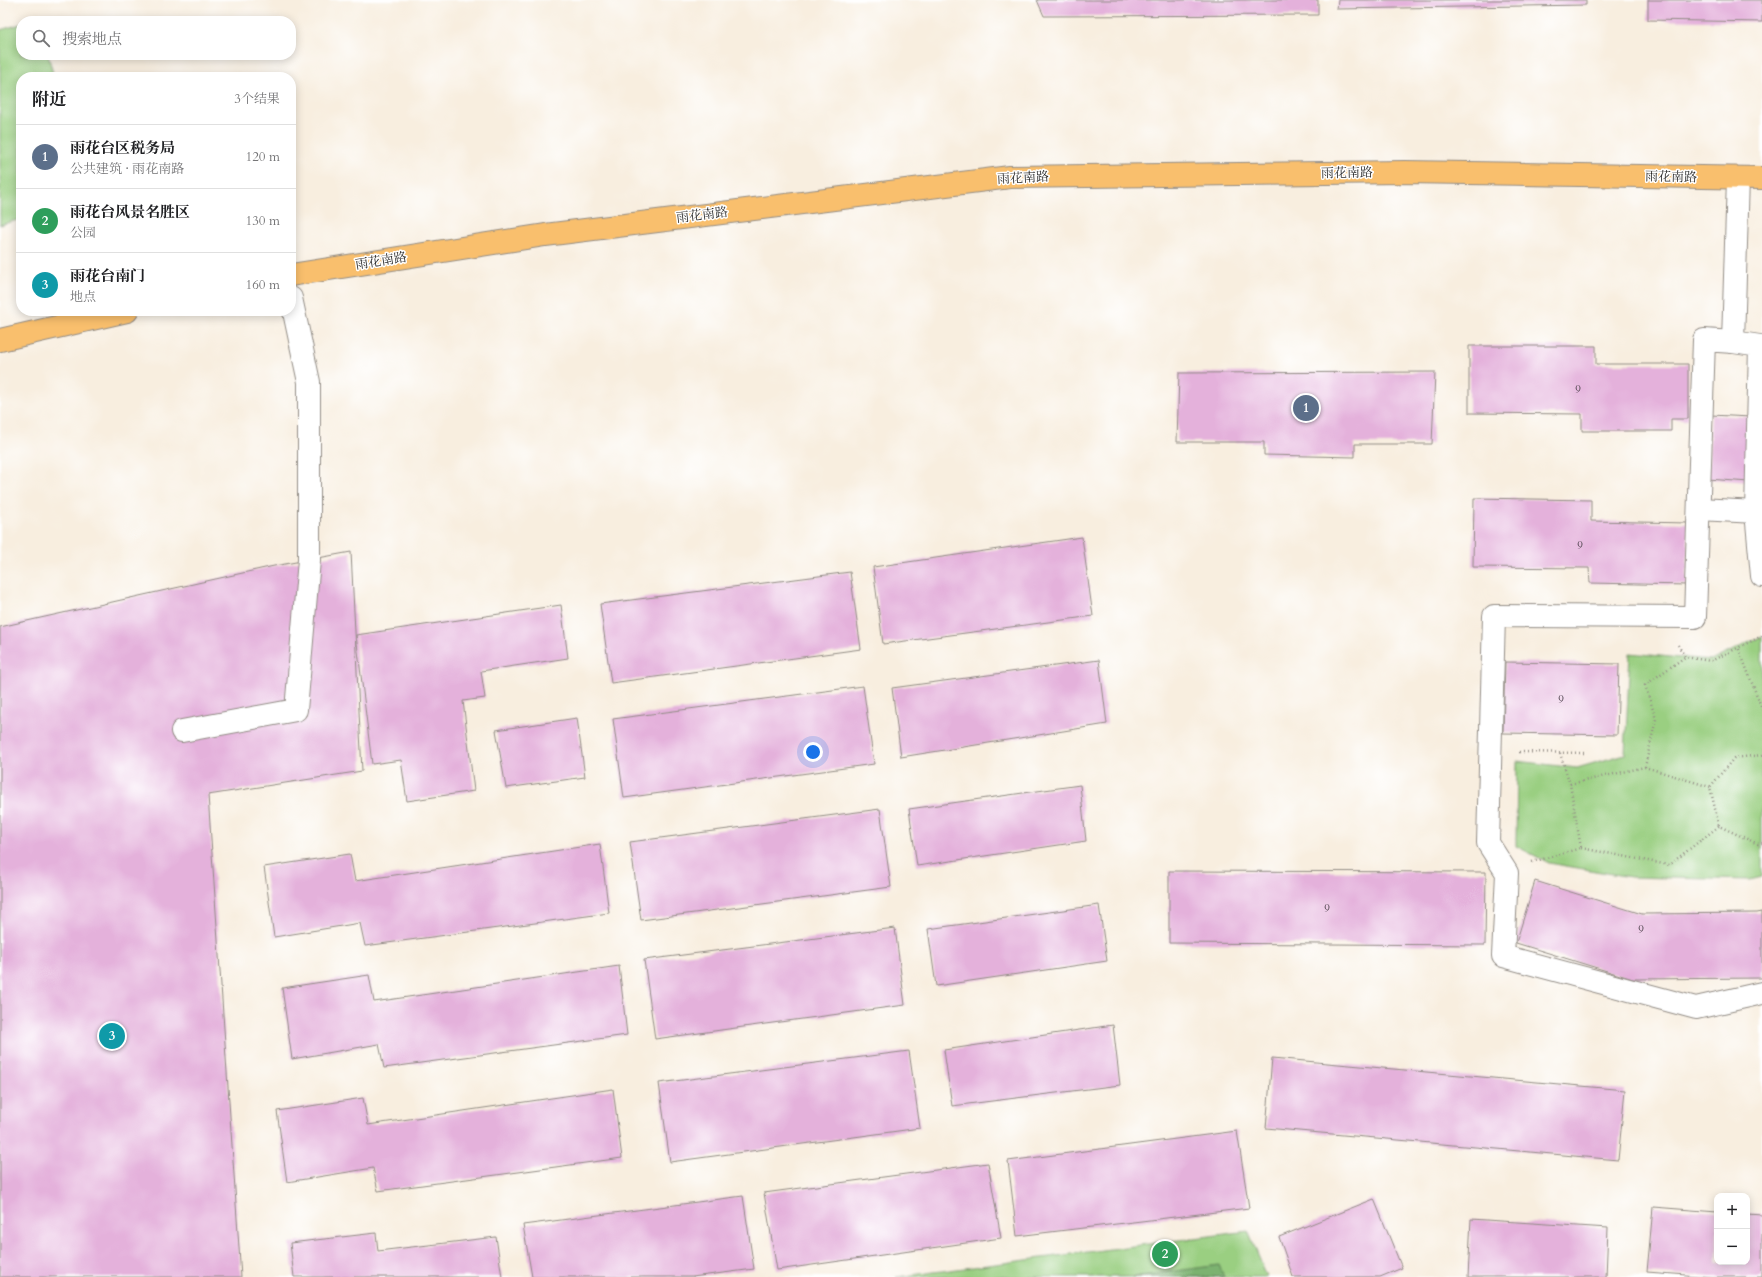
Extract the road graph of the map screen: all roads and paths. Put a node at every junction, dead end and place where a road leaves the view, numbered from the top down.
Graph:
1 (1738, 178) junction
2 (1762, 178) edge
3 (296, 274) edge
4 (105, 316) edge
5 (295, 316) edge
6 (0, 340) edge
7 (1733, 342) junction
8 (1699, 510) junction
9 (1756, 512) junction
10 (1762, 576) edge
11 (1673, 617) junction
12 (1762, 636) edge
13 (1739, 649) junction
14 (1685, 657) junction
15 (1762, 709) edge
16 (182, 731) dead end
17 (1490, 750) junction
18 (1560, 753) junction
19 (1584, 753) dead end
20 (1762, 755) edge
21 (1645, 767) junction
22 (1570, 784) junction
23 (1710, 787) junction
24 (1719, 826) junction
25 (1762, 842) edge
26 (1581, 848) junction
27 (1505, 870) junction
28 (1762, 993) edge

1 - 2 main road, 雨花南路
1 - 3 main road, 雨花南路
1 - 7 lane
4 - 6 main road
5 - 16 lane
7 - 8 lane
7 - 9 lane
8 - 9 lane
8 - 11 lane
9 - 10 lane
11 - 14 path
11 - 17 lane
12 - 13 path
13 - 14 path
13 - 15 path
14 - 21 path
17 - 18 path
17 - 27 lane
18 - 19 path
18 - 22 path
20 - 23 path
21 - 22 path
21 - 23 path
22 - 26 path
23 - 24 path
24 - 25 path
24 - 26 path
26 - 27 path
27 - 28 lane

